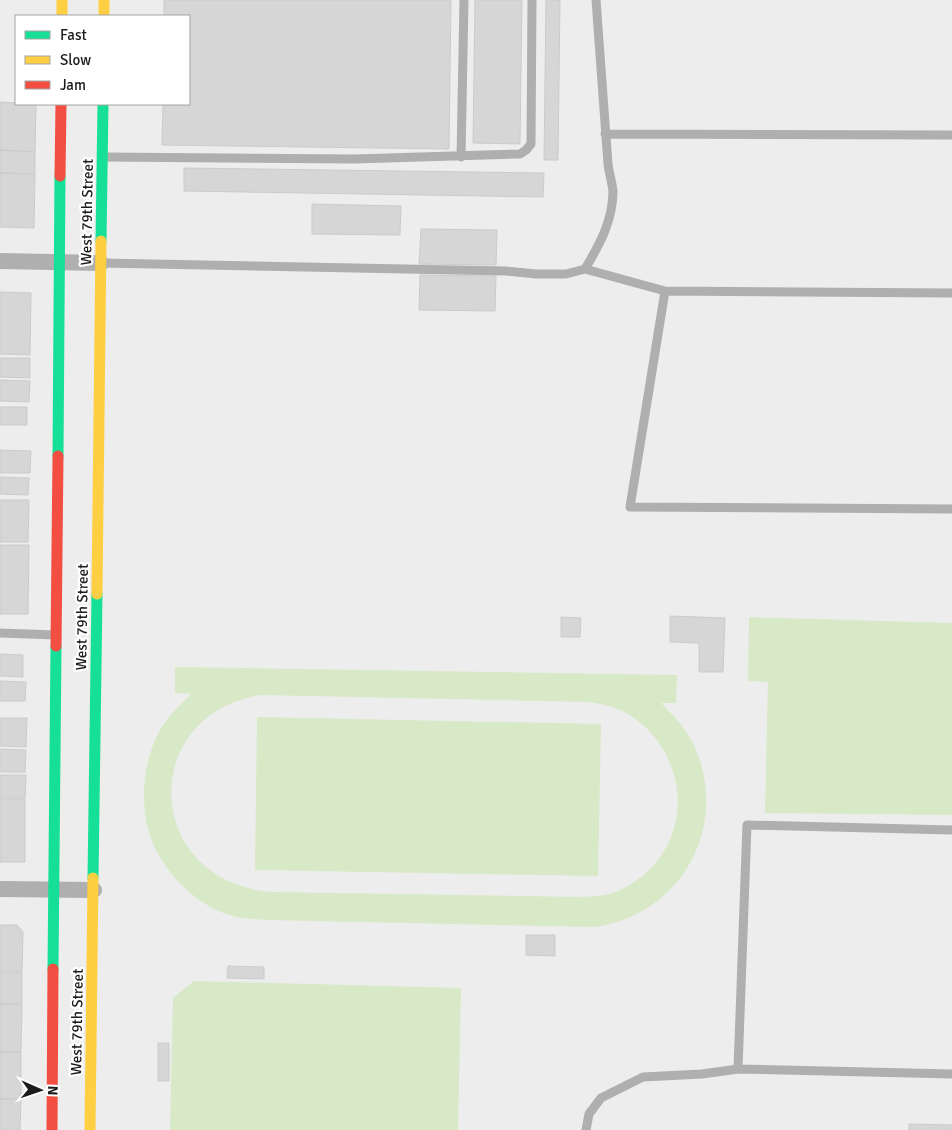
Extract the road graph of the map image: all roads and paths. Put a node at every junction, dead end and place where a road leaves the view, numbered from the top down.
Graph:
1 (62, 0) edge
2 (104, 0) edge
3 (464, 0) edge
4 (532, 0) edge
5 (596, 0) edge
6 (62, 15) edge
7 (104, 15) edge
8 (61, 105) edge
9 (103, 105) edge
10 (605, 134) junction
11 (952, 136) edge
12 (102, 156) junction
13 (461, 157) junction
14 (0, 261) edge
15 (60, 262) junction
16 (101, 263) junction
17 (585, 269) junction
18 (665, 291) junction
19 (952, 293) edge
20 (952, 509) edge
21 (0, 632) edge
22 (56, 635) junction
23 (952, 830) edge
24 (0, 889) edge
25 (54, 890) junction
26 (94, 890) junction
27 (738, 1069) junction
28 (952, 1074) edge
29 (52, 1130) edge
30 (90, 1130) edge
31 (586, 1130) edge

1 - 6 main road
2 - 7 main road
3 - 13 lane
4 - 13 lane
5 - 10 lane
8 - 15 main road, West 79th Street
9 - 12 main road, West 79th Street
10 - 11 lane
10 - 17 lane
12 - 13 lane
12 - 16 main road, West 79th Street
14 - 15 street
15 - 16 street
15 - 22 main road, West 79th Street
16 - 17 lane
16 - 26 main road, West 79th Street
17 - 18 lane
18 - 19 lane
18 - 20 lane
21 - 22 lane
22 - 25 main road, West 79th Street
23 - 27 lane
24 - 25 street
25 - 26 street
25 - 29 main road, West 79th Street
26 - 30 main road, West 79th Street
27 - 28 lane
27 - 31 lane

